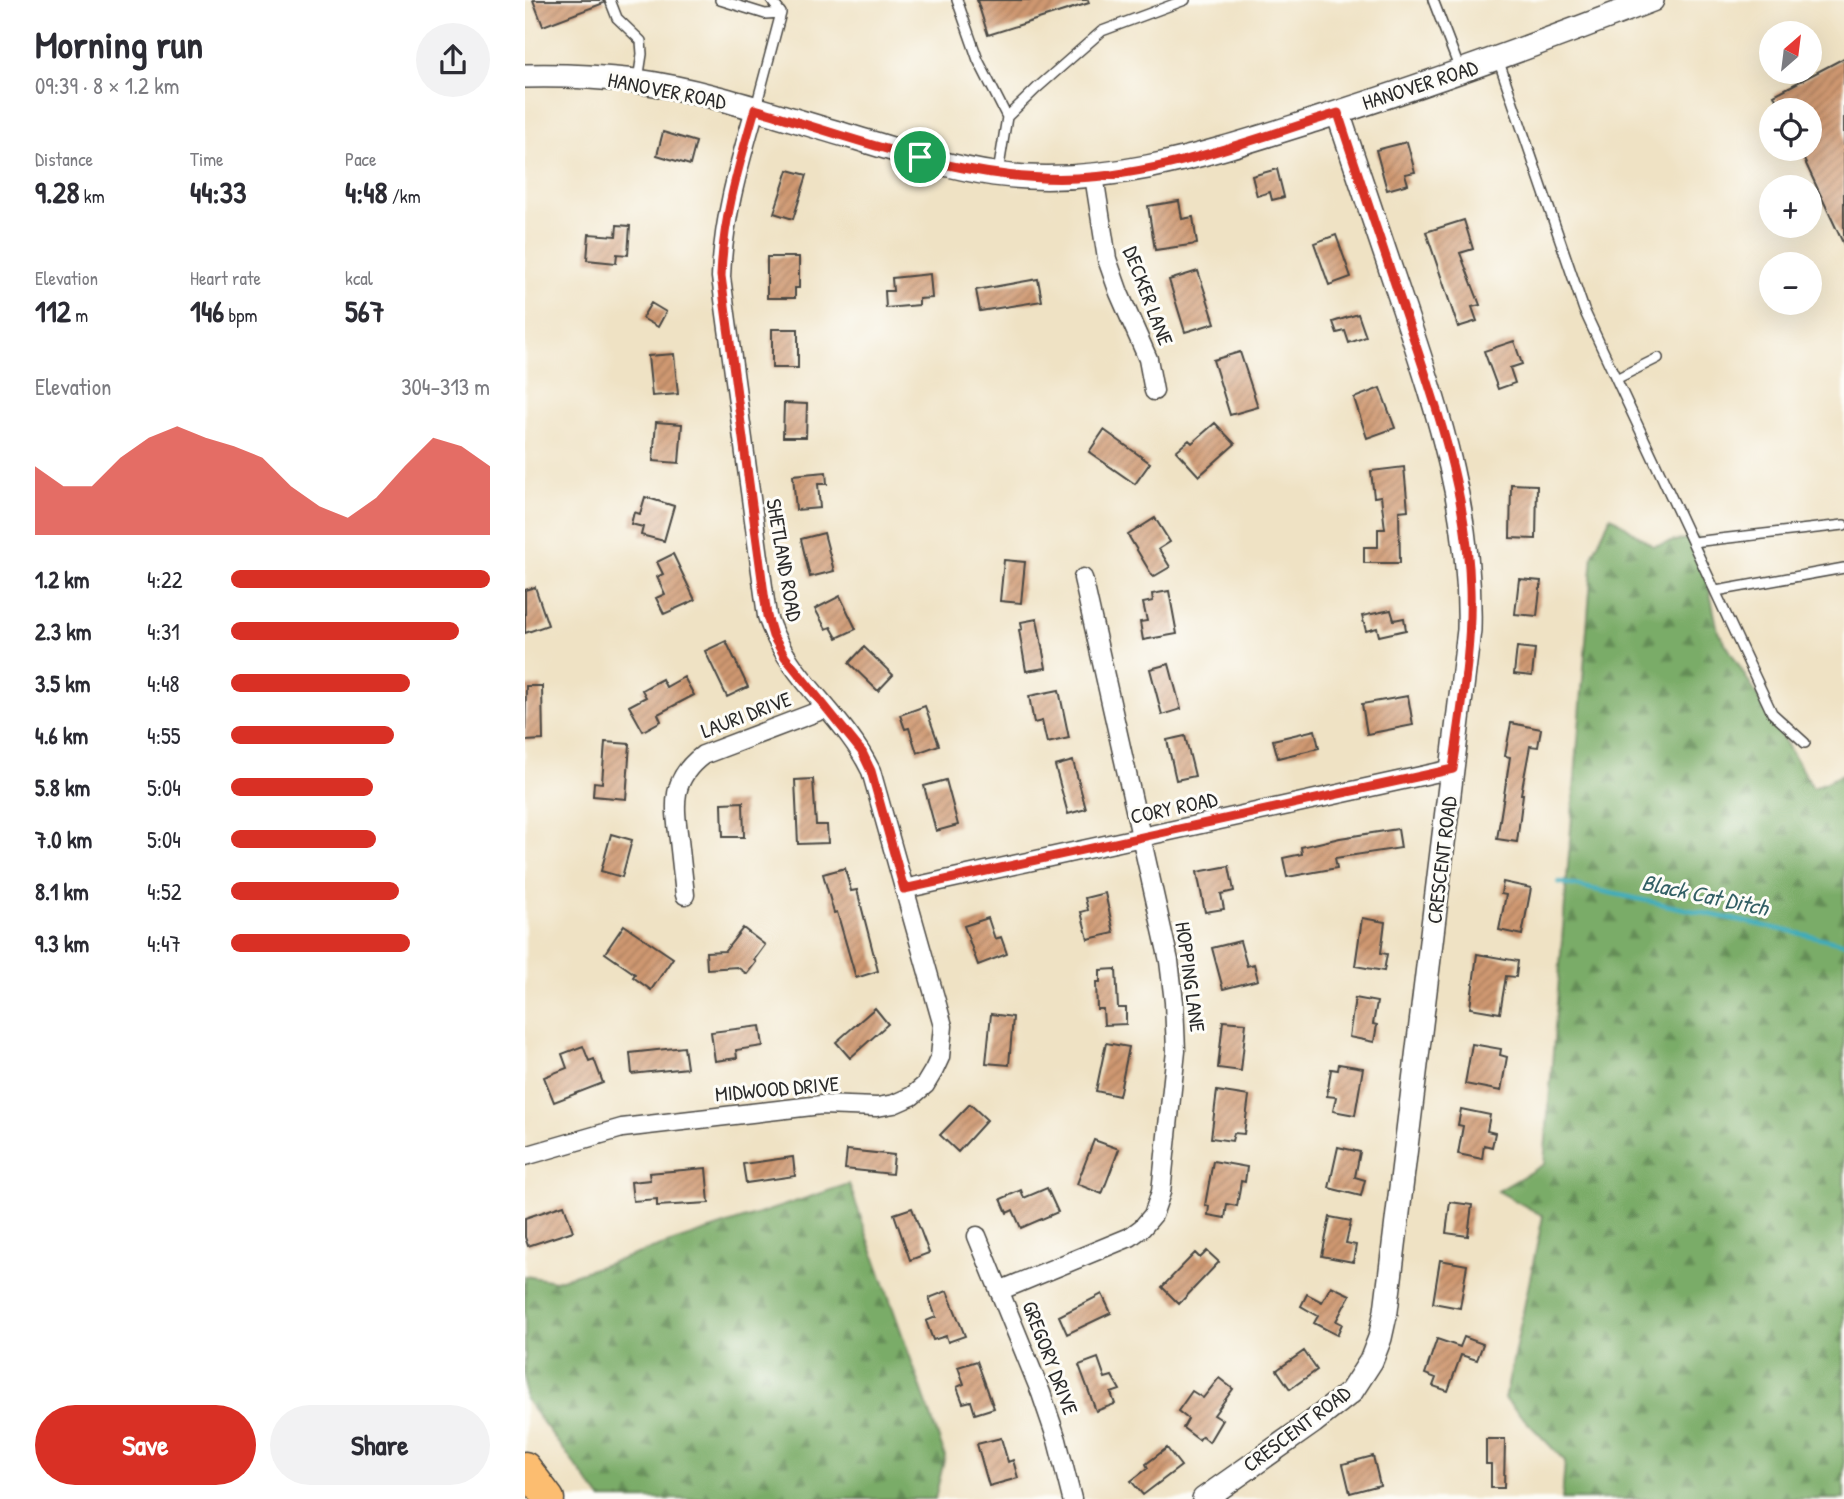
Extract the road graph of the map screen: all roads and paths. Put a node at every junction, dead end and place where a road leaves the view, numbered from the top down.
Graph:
1 (610, 0) edge
2 (720, 0) edge
3 (771, 0) edge
4 (957, 0) edge
5 (1185, 0) edge
6 (1433, 0) edge
7 (1652, 0) edge
8 (781, 13) junction
9 (1498, 59) junction
10 (1460, 72) junction
11 (525, 76) edge
12 (638, 82) junction
13 (755, 109) junction
14 (1338, 113) junction
15 (1007, 117) junction
16 (998, 174) junction
17 (1094, 176) junction
18 (1658, 358) dead end
19 (1618, 378) junction
20 (1154, 391) dead end
21 (1844, 525) edge
22 (1693, 542) junction
23 (1844, 568) edge
24 (1083, 578) dead end
25 (1716, 591) junction
26 (827, 708) junction
27 (1805, 743) dead end
28 (1453, 769) junction
29 (1142, 839) junction
30 (904, 889) junction
31 (685, 895) dead end
32 (931, 984) joint
33 (525, 1156) edge
34 (977, 1236) dead end
35 (999, 1291) junction
36 (525, 1467) edge
37 (549, 1499) edge
38 (1072, 1499) edge
39 (1204, 1499) edge

1 - 12 lane
2 - 8 lane
3 - 8 lane
4 - 15 lane
5 - 15 lane
6 - 10 lane
7 - 9 street, HANOVER ROAD
8 - 13 lane
9 - 10 street, HANOVER ROAD
9 - 19 lane
10 - 14 street, HANOVER ROAD
11 - 12 street, HANOVER ROAD
12 - 13 street, HANOVER ROAD
13 - 16 street, HANOVER ROAD
13 - 26 street, SHETLAND ROAD
14 - 17 street, HANOVER ROAD
14 - 28 street, CRESCENT ROAD
15 - 16 lane
16 - 17 street, HANOVER ROAD
17 - 20 street, DECKER LANE
18 - 19 lane
19 - 22 lane
21 - 22 lane
22 - 25 lane
23 - 25 lane
24 - 29 street, HOPPING LANE
25 - 27 lane
26 - 30 street, SHETLAND ROAD
26 - 31 street, LAURI DRIVE
28 - 29 street, CORY ROAD
28 - 39 street, CRESCENT ROAD
29 - 30 street, CORY ROAD
29 - 35 street, HOPPING LANE
30 - 32 street, SHETLAND ROAD
32 - 33 street, MIDWOOD DRIVE
34 - 35 street, GREGORY DRIVE
35 - 38 street, GREGORY DRIVE
36 - 37 main road

